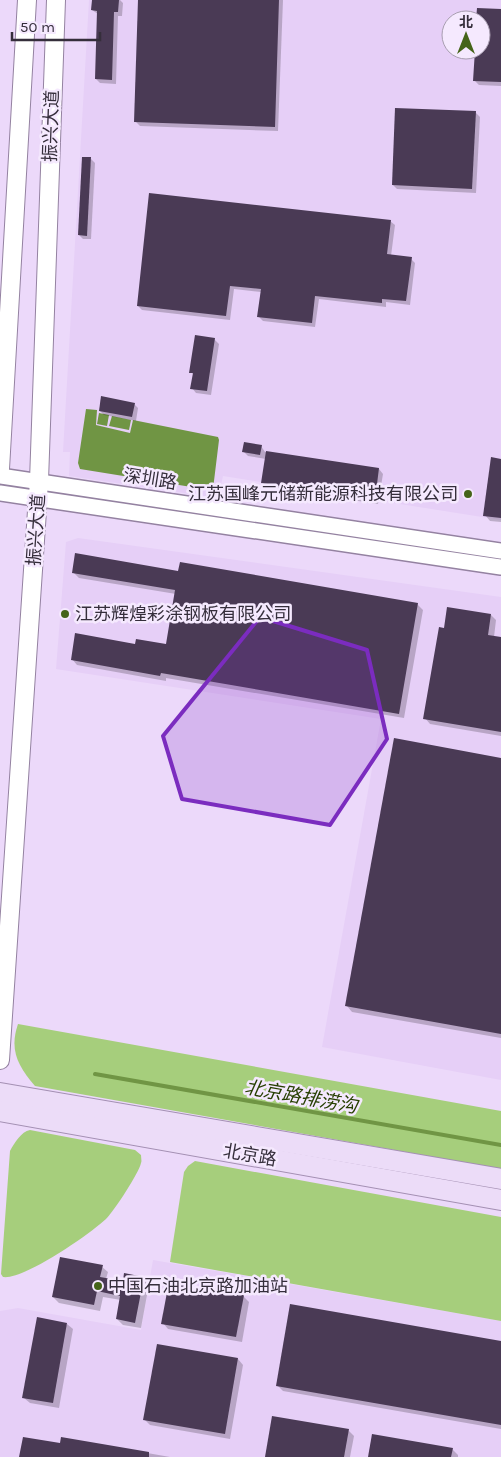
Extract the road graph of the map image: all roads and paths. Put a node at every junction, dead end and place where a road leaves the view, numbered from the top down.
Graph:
1 (28, 0) edge
2 (56, 0) edge
3 (0, 470) edge
4 (0, 476) edge
5 (39, 489) junction
6 (0, 493) edge
7 (501, 551) edge
8 (501, 567) edge
9 (0, 1060) edge
10 (0, 1094) edge
11 (0, 1111) edge
12 (501, 1179) edge
13 (501, 1200) edge

1 - 3 main road, 振兴大道
2 - 5 main road, 振兴大道
4 - 5 street, 深圳路
5 - 6 street, 深圳路
5 - 7 street, 深圳路
5 - 8 street, 深圳路
5 - 9 main road, 振兴大道
10 - 12 main road, 北京路
11 - 13 main road, 北京路

